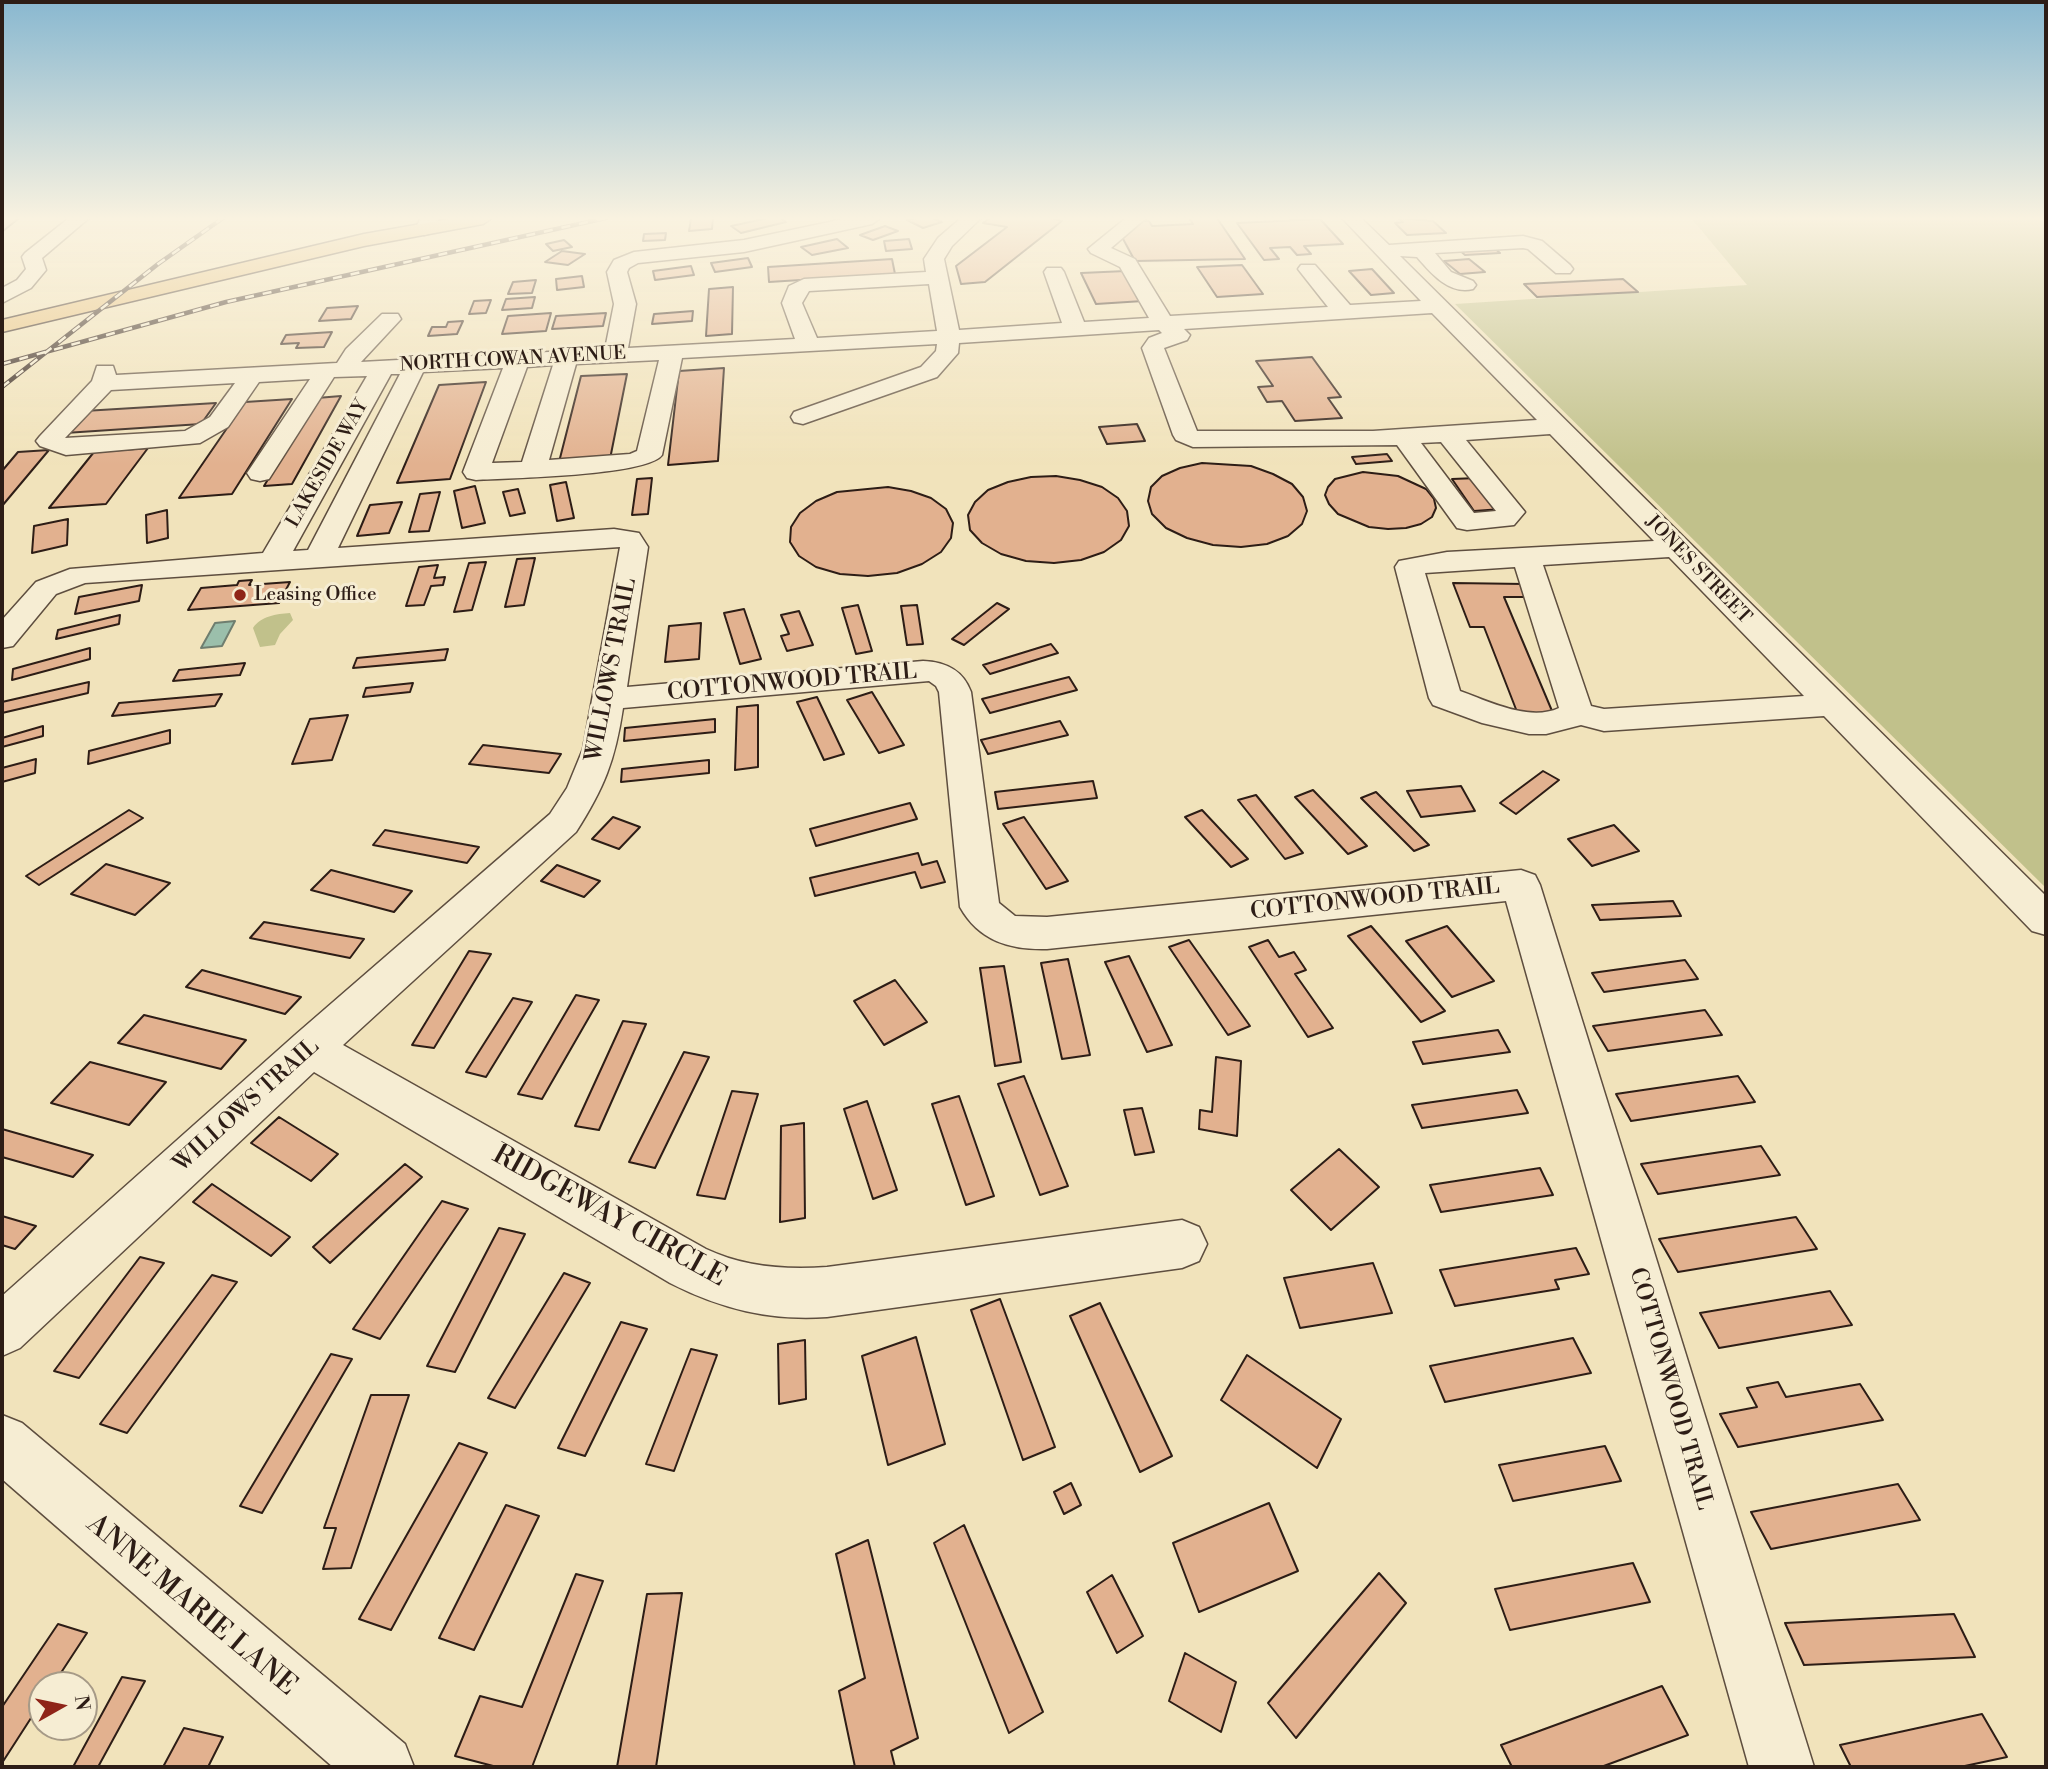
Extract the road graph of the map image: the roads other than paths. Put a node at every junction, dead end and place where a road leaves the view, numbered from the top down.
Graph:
1 (107, 301) edge
2 (172, 301) edge
3 (624, 301) edge
4 (793, 301) edge
5 (941, 301) edge
6 (1065, 301) edge
7 (1151, 301) edge
8 (1339, 301) edge
9 (1432, 301) edge
10 (1437, 306) junction
11 (1350, 312) junction
12 (390, 318) dead end
13 (2, 326) edge
14 (1075, 328) junction
15 (1169, 329) junction
16 (2, 337) edge
17 (948, 337) junction
18 (809, 345) junction
19 (671, 352) junction
20 (615, 355) junction
21 (567, 357) junction
22 (518, 360) junction
23 (415, 366) junction
24 (383, 368) junction
25 (336, 370) junction
26 (251, 375) junction
27 (803, 417) dead end
28 (1556, 426) junction
29 (1448, 434) junction
30 (1404, 437) junction
31 (533, 469) junction
32 (260, 473) dead end
33 (1677, 548) junction
34 (319, 557) junction
35 (1526, 558) junction
36 (272, 561) junction
37 (2, 639) edge
38 (608, 699) junction
39 (1830, 705) junction
40 (1577, 713) junction
41 (2046, 920) edge
42 (310, 1048) junction
43 (1182, 1244) dead end
44 (2, 1330) edge
45 (2, 1443) edge
46 (382, 1767) edge
47 (1782, 1767) edge

1 - 13 main road
2 - 16 main road
3 - 20 street
4 - 18 street
5 - 17 street
6 - 14 street
7 - 15 street
8 - 11 street
9 - 10 street, JONES STREET
10 - 11 street, NORTH COWAN AVENUE
10 - 28 street, JONES STREET
11 - 15 street, NORTH COWAN AVENUE
12 - 25 street
14 - 15 street, NORTH COWAN AVENUE
14 - 17 street, NORTH COWAN AVENUE
15 - 30 street
17 - 18 street, NORTH COWAN AVENUE
17 - 27 street
18 - 19 street, NORTH COWAN AVENUE
19 - 20 street, NORTH COWAN AVENUE
19 - 31 street
20 - 21 street, NORTH COWAN AVENUE
21 - 22 street, NORTH COWAN AVENUE
21 - 31 street
22 - 23 street, NORTH COWAN AVENUE
22 - 31 street
23 - 24 street, NORTH COWAN AVENUE
23 - 34 street, LAKESIDE WAY
24 - 25 street, NORTH COWAN AVENUE
24 - 36 street, LAKESIDE WAY
25 - 26 street, NORTH COWAN AVENUE
25 - 32 street
26 - 26 street, NORTH COWAN AVENUE
28 - 29 street
28 - 33 street, JONES STREET
29 - 30 street
29 - 30 street
33 - 35 street
33 - 39 street, JONES STREET
34 - 36 street, WILLOWS TRAIL
34 - 38 street, WILLOWS TRAIL
35 - 40 street
35 - 40 street
36 - 37 street, WILLOWS TRAIL
38 - 42 street, WILLOWS TRAIL
38 - 47 street, COTTONWOOD TRAIL
39 - 40 street
39 - 41 street, JONES STREET
42 - 43 street, RIDGEWAY CIRCLE
42 - 44 street, WILLOWS TRAIL
45 - 46 street, ANNE MARIE LANE

